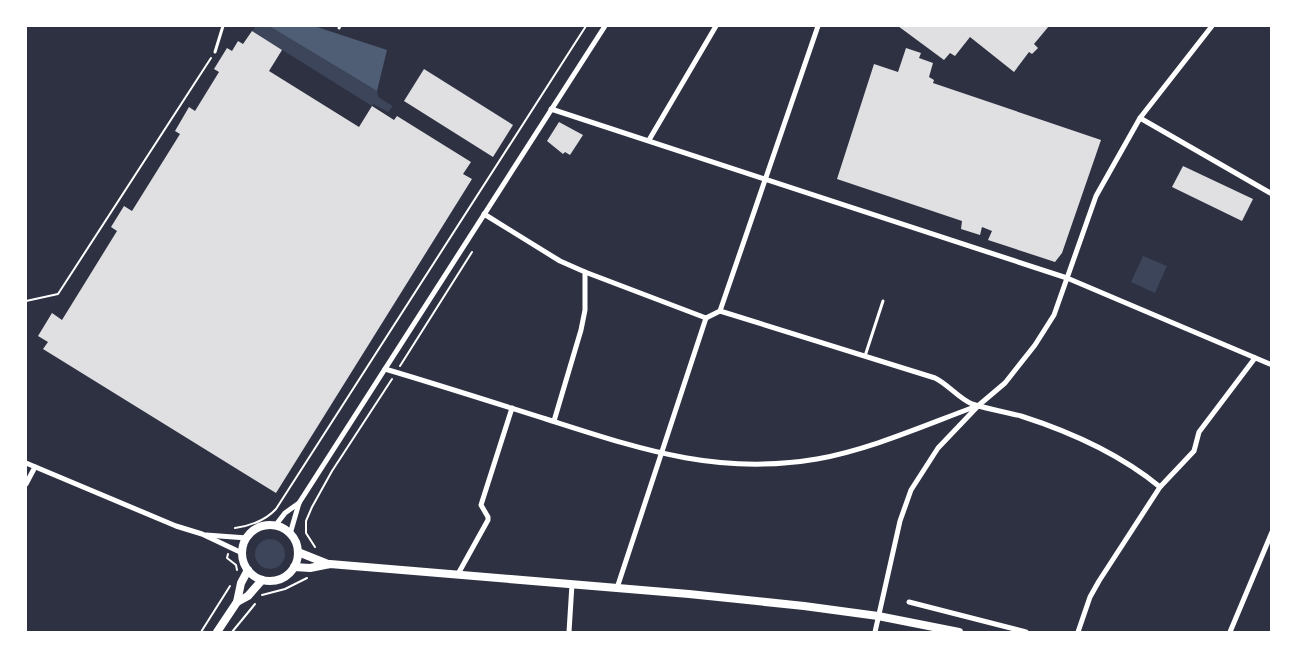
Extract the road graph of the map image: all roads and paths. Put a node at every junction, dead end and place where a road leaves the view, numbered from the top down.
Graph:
1 (223, 26) edge
2 (586, 26) edge
3 (605, 26) edge
4 (716, 26) edge
5 (818, 26) edge
6 (1212, 26) edge
7 (215, 52) joint
8 (551, 109) junction
9 (1140, 118) junction
10 (649, 141) junction
11 (764, 178) junction
12 (1272, 194) edge
13 (484, 214) junction
14 (585, 272) junction
15 (1067, 278) junction
16 (26, 301) edge
17 (883, 301) dead end
18 (720, 310) junction
19 (706, 318) junction
20 (865, 356) junction
21 (1254, 358) junction
22 (1272, 365) edge
23 (385, 369) junction
24 (979, 405) junction
25 (512, 408) junction
26 (554, 421) junction
27 (660, 454) junction
28 (26, 463) edge
29 (35, 467) junction
30 (335, 467) dead end
31 (26, 484) edge
32 (1160, 487) junction
33 (299, 503) junction
34 (275, 526) junction
35 (1272, 532) edge
36 (202, 534) junction
37 (290, 534) junction
38 (232, 537) junction
39 (247, 538) junction
40 (315, 547) dead end
41 (228, 548) junction
42 (298, 552) junction
43 (242, 553) junction
44 (330, 564) junction
45 (294, 567) junction
46 (248, 570) junction
47 (238, 573) dead end
48 (458, 574) junction
49 (308, 578) dead end
50 (234, 580) dead end
51 (262, 580) junction
52 (572, 584) junction
53 (617, 588) junction
54 (263, 594) dead end
55 (237, 602) junction
56 (909, 602) dead end
57 (255, 604) dead end
58 (878, 616) junction
59 (201, 633) edge
60 (217, 633) edge
61 (232, 633) edge
62 (568, 633) edge
63 (875, 633) edge
64 (959, 633) edge
65 (1026, 633) edge
66 (1078, 633) edge
67 (1230, 633) edge

1 - 7 lane
2 - 38 path
3 - 8 street
4 - 10 street
5 - 11 street
6 - 9 street
7 - 16 path
8 - 10 street
8 - 13 street
9 - 12 street
9 - 15 street
10 - 11 street
11 - 15 street
11 - 18 street
13 - 14 street
13 - 23 street
14 - 19 street
14 - 26 street
15 - 21 street
15 - 24 street
17 - 20 lane
18 - 19 street
18 - 20 street
19 - 27 street
20 - 24 street
21 - 22 street
21 - 32 street
23 - 25 street
23 - 33 street
24 - 27 street
24 - 32 street
24 - 58 street
25 - 26 street
25 - 48 street
26 - 27 street
27 - 53 street
28 - 29 street
29 - 31 street
29 - 36 street
30 - 40 path
32 - 66 street
33 - 34 street
33 - 37 street
34 - 37 main road
34 - 39 main road
35 - 67 street
36 - 38 street
36 - 41 street
37 - 42 main road
38 - 39 street
39 - 43 main road
41 - 43 street
41 - 47 path
42 - 44 main road
42 - 45 main road
43 - 46 main road
44 - 45 main road
44 - 48 main road
45 - 51 main road
46 - 51 main road
46 - 55 main road
48 - 52 main road
49 - 54 path
50 - 59 path
51 - 55 main road
52 - 53 main road
52 - 62 street
53 - 58 main road
55 - 60 main road
56 - 65 street
57 - 61 path
58 - 63 street
58 - 64 main road

